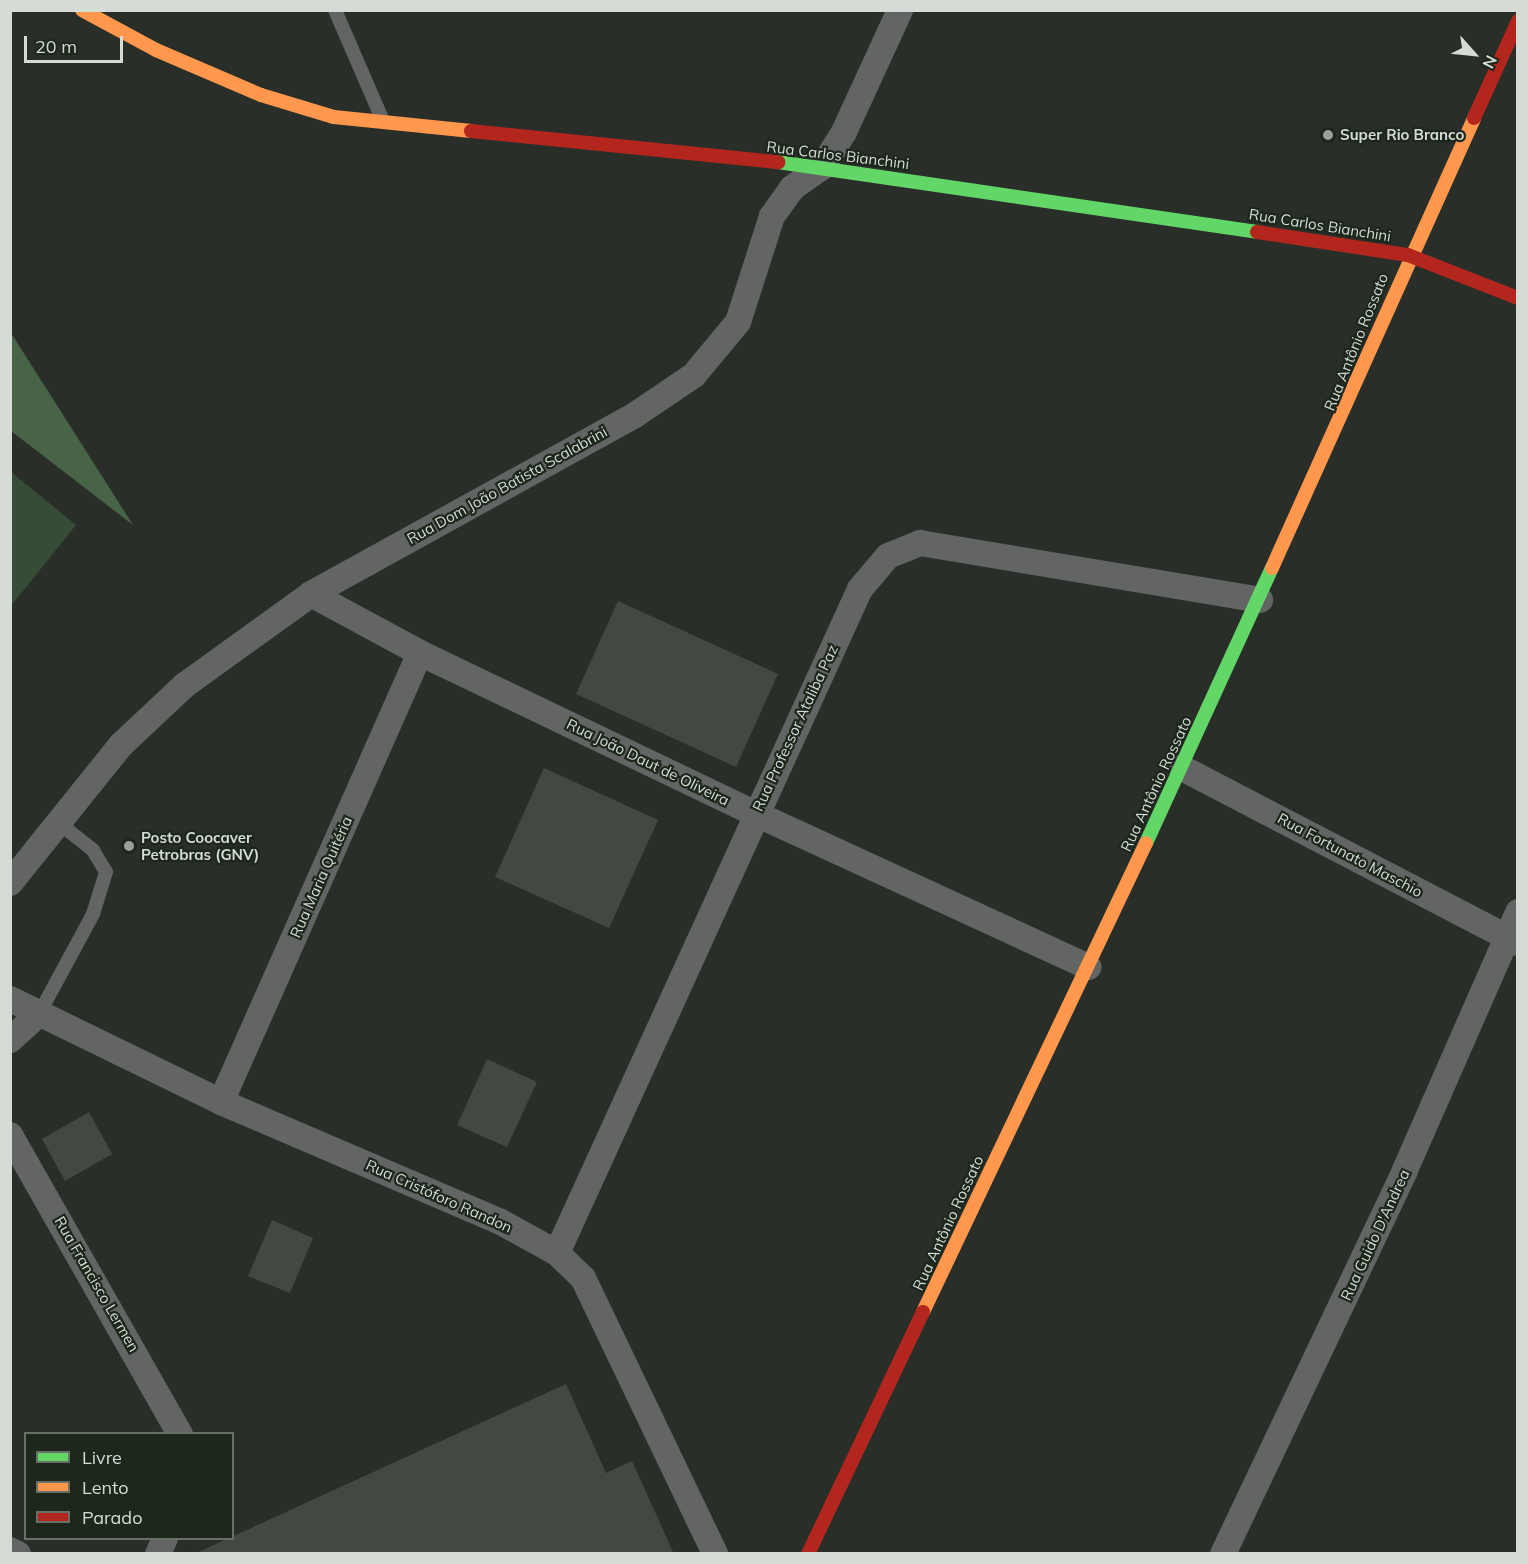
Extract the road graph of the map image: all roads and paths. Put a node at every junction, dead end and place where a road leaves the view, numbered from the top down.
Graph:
1 (82, 10) edge
2 (116, 10) edge
3 (335, 10) edge
4 (900, 10) edge
5 (1518, 21) edge
6 (156, 50) junction
7 (385, 125) junction
8 (822, 167) junction
9 (1408, 255) junction
10 (1518, 298) edge
11 (311, 594) junction
12 (1260, 600) junction
13 (420, 653) junction
14 (1182, 768) junction
15 (756, 814) junction
16 (60, 824) junction
17 (10, 883) edge
18 (1518, 912) edge
19 (1512, 940) edge
20 (1088, 967) junction
21 (10, 999) edge
22 (39, 1014) junction
23 (10, 1040) edge
24 (221, 1102) junction
25 (10, 1135) edge
26 (557, 1253) junction
27 (179, 1432) edge
28 (165, 1540) edge
29 (10, 1550) edge
30 (18, 1554) edge
31 (158, 1554) edge
32 (715, 1554) edge
33 (808, 1554) edge
34 (1223, 1554) edge

1 - 6 street, Rua Carlos Bianchini
2 - 6 street, Rua Carlos Bianchini
3 - 7 lane
4 - 8 street, Rua Dom João Batista Scalabrini
5 - 9 street, Rua Antônio Rossato
6 - 7 street, Rua Carlos Bianchini
7 - 8 street, Rua Carlos Bianchini
8 - 9 street, Rua Carlos Bianchini
8 - 11 street, Rua Dom João Batista Scalabrini
9 - 10 street, Rua Carlos Bianchini
9 - 12 street, Rua Antônio Rossato
11 - 13 street, Rua João Daut de Oliveira
11 - 16 street, Rua Dom João Batista Scalabrini
12 - 14 street, Rua Antônio Rossato
12 - 15 street, Rua Professor Ataliba Paz
13 - 15 street, Rua João Daut de Oliveira
13 - 24 street, Rua Maria Quitéria
14 - 19 street, Rua Fortunato Maschio
14 - 20 street, Rua Antônio Rossato
15 - 20 street, Rua João Daut de Oliveira
15 - 26 street, Rua Professor Ataliba Paz
16 - 17 street, Rua Dom João Batista Scalabrini
16 - 22 lane
18 - 19 street, Rua Guido D'Andrea
19 - 34 street, Rua Guido D'Andrea
20 - 33 street, Rua Antônio Rossato
21 - 22 street, Rua Cristóforo Randon
22 - 23 street
22 - 24 street, Rua Cristóforo Randon
24 - 26 street, Rua Cristóforo Randon
25 - 27 street, Rua Francisco Lermen
26 - 32 street, Rua Cristóforo Randon
28 - 31 street
29 - 30 street

